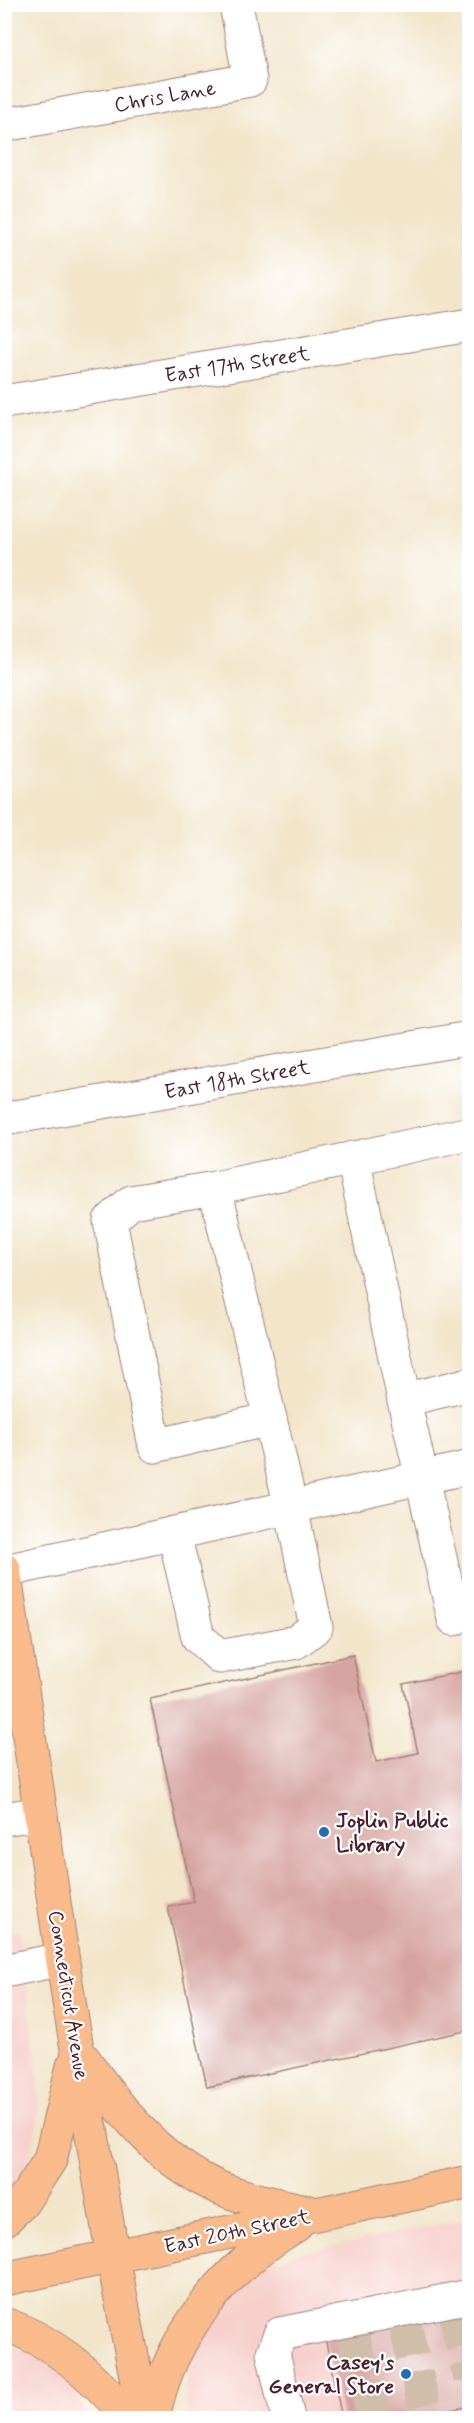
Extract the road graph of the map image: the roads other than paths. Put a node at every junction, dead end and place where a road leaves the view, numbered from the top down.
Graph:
1 (236, 4) edge
2 (4, 125) edge
3 (470, 325) edge
4 (4, 402) edge
5 (470, 1038) edge
6 (4, 1119) edge
7 (470, 1133) edge
8 (353, 1158) junction
9 (215, 1188) junction
10 (470, 1384) edge
11 (404, 1400) junction
12 (270, 1419) junction
13 (470, 1467) edge
14 (423, 1478) junction
15 (291, 1507) junction
16 (174, 1533) junction
17 (6, 1583) edge
18 (454, 1619) dead end
19 (41, 1813) junction
20 (4, 1819) edge
21 (62, 1959) junction
22 (4, 1971) edge
23 (77, 2049) junction
24 (470, 2182) edge
25 (316, 2214) junction
26 (4, 2220) edge
27 (113, 2258) junction
28 (4, 2279) edge
29 (458, 2303) edge
30 (4, 2324) edge
31 (129, 2418) edge
32 (144, 2418) edge
33 (153, 2418) edge
34 (288, 2418) edge

1 - 2 street, Chris Lane
3 - 4 street, East 17th Street
5 - 6 street, East 18th Street
7 - 8 street
8 - 9 street
8 - 11 street
9 - 12 street
9 - 12 street
10 - 11 street
11 - 14 street
12 - 15 street
13 - 14 street
14 - 15 street
14 - 18 street
15 - 16 street
15 - 16 street
16 - 17 street
17 - 19 main road, Connecticut Avenue
19 - 20 street
19 - 21 main road, Connecticut Avenue
21 - 22 street
21 - 23 main road, Connecticut Avenue
23 - 25 main road
23 - 26 main road
23 - 27 main road, Connecticut Avenue
24 - 25 main road, East 20th Street
25 - 27 main road, East 20th Street
25 - 33 main road
27 - 28 main road, East 20th Street
27 - 32 main road, Connecticut Avenue
29 - 34 street
30 - 31 main road

